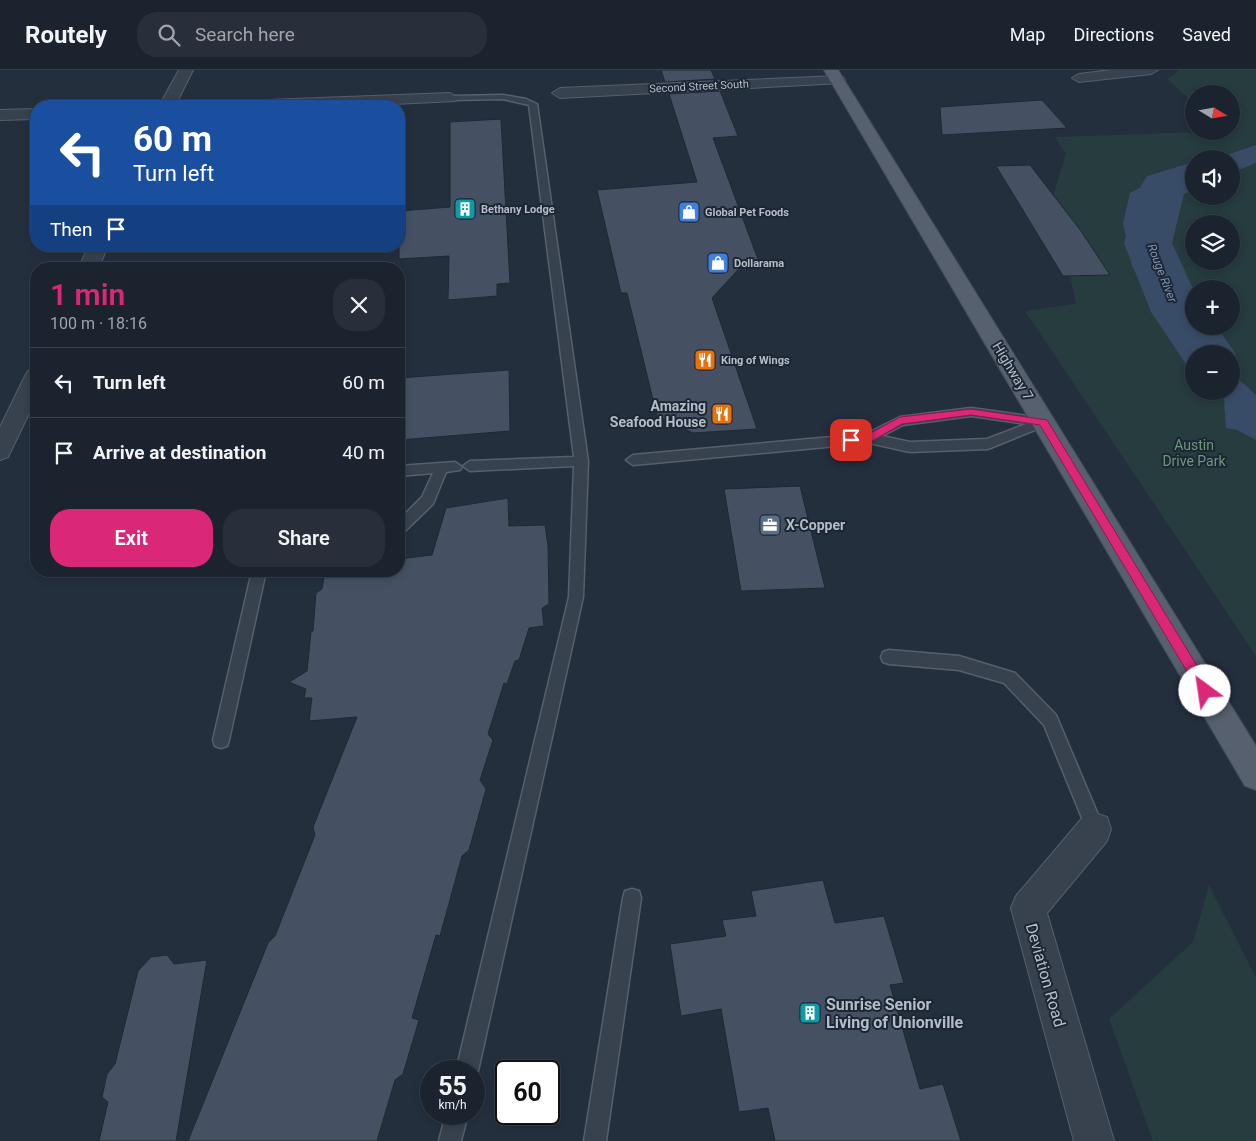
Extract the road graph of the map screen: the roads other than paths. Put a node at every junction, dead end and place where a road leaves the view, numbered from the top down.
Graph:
1 (186, 70) edge
2 (1152, 70) edge
3 (835, 75) edge
4 (1079, 78) dead end
5 (560, 93) dead end
6 (450, 98) joint
7 (170, 100) edge
8 (397, 100) edge
9 (30, 114) edge
10 (0, 115) edge
11 (30, 388) edge
12 (1043, 422) junction
13 (869, 438) junction
14 (0, 451) edge
15 (633, 460) dead end
16 (581, 461) junction
17 (470, 466) dead end
18 (405, 471) edge
19 (405, 522) edge
20 (258, 577) edge
21 (889, 657) dead end
22 (221, 740) dead end
23 (1256, 775) edge
24 (1095, 829) joint
25 (632, 898) dead end
26 (470, 1060) edge
27 (454, 1125) edge
28 (450, 1141) edge
29 (594, 1141) edge
30 (1094, 1141) edge

1 - 7 street
2 - 4 street
3 - 5 street, Second Street South
3 - 12 main road, Highway 7
6 - 8 street
6 - 16 lane
9 - 10 street
11 - 14 street
12 - 13 lane
12 - 13 lane
12 - 23 main road, Highway 7
13 - 15 lane
16 - 17 lane
16 - 26 lane
18 - 19 lane
20 - 22 lane
21 - 24 lane
24 - 30 street, Deviation Road
25 - 29 lane
27 - 28 lane

